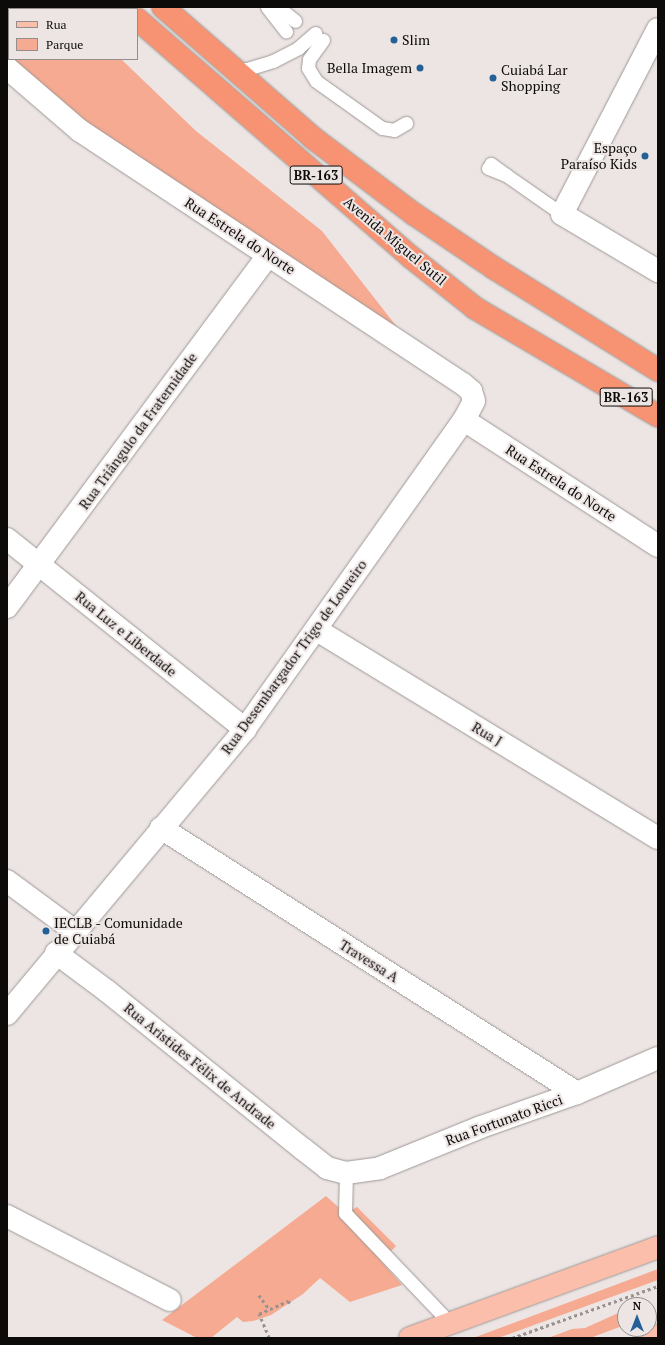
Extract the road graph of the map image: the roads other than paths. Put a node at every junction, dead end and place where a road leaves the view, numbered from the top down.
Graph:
1 (163, 7) edge
2 (267, 7) edge
3 (278, 7) edge
4 (138, 20) edge
5 (295, 21) dead end
6 (658, 29) edge
7 (286, 31) dead end
8 (7, 68) edge
9 (234, 70) junction
10 (406, 123) dead end
11 (489, 166) dead end
12 (562, 214) junction
13 (268, 255) junction
14 (658, 271) edge
15 (658, 370) edge
16 (474, 401) joint
17 (658, 416) edge
18 (464, 420) junction
19 (7, 539) edge
20 (658, 546) edge
21 (39, 565) junction
22 (7, 607) edge
23 (316, 630) junction
24 (245, 729) junction
25 (161, 828) junction
26 (658, 838) edge
27 (7, 880) edge
28 (76, 932) junction
29 (56, 953) junction
30 (7, 1014) edge
31 (658, 1058) edge
32 (577, 1093) junction
33 (346, 1173) junction
34 (7, 1216) edge
35 (658, 1247) edge
36 (170, 1300) dead end
37 (450, 1323) junction
38 (658, 1336) edge
39 (410, 1338) edge
40 (653, 1338) edge

1 - 9 highway, BR-163
2 - 7 lane
3 - 5 lane
4 - 17 highway, Avenida Miguel Sutil / BR-163
6 - 12 street
8 - 13 street, Rua Estrela do Norte
9 - 10 lane
9 - 15 highway, BR-163
11 - 12 lane
12 - 14 street
13 - 16 street, Rua Estrela do Norte
13 - 21 street, Rua Triângulo da Fraternidade
16 - 18 street, Rua Desembargador Trigo de Loureiro
18 - 20 street, Rua Estrela do Norte
18 - 23 street, Rua Desembargador Trigo de Loureiro
19 - 21 street, Rua Luz e Liberdade
21 - 22 street, Rua Triângulo da Fraternidade
21 - 24 street, Rua Luz e Liberdade
23 - 24 street, Rua Desembargador Trigo de Loureiro
23 - 26 street, Rua J
24 - 25 street, Rua Desembargador Trigo de Loureiro
25 - 28 street, Rua Desembargador Trigo de Loureiro
25 - 32 street, Travessa A
27 - 28 street
28 - 29 street, Rua Desembargador Trigo de Loureiro
29 - 30 street, Rua Desembargador Trigo de Loureiro
29 - 33 street, Rua Aristides Félix de Andrade
31 - 32 street, Rua Fortunato Ricci
32 - 33 street, Rua Fortunato Ricci
33 - 37 lane
34 - 36 street
35 - 37 main road
37 - 39 main road
38 - 40 main road

